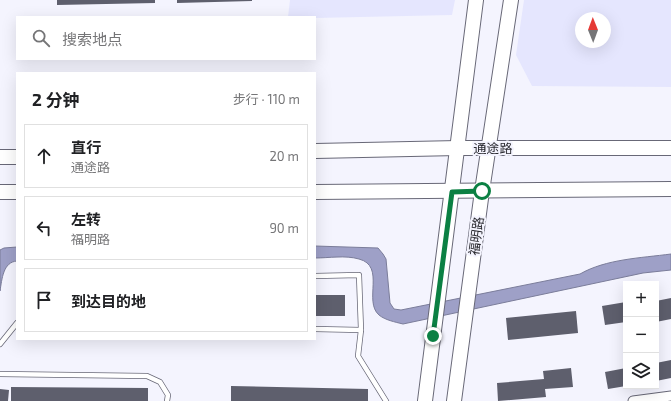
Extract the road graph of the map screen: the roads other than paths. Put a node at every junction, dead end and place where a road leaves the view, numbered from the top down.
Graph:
1 (476, 0) edge
2 (511, 0) edge
3 (458, 148) junction
4 (488, 148) junction
5 (671, 148) edge
6 (316, 151) edge
7 (0, 157) edge
8 (16, 157) edge
9 (671, 189) edge
10 (482, 191) junction
11 (0, 192) edge
12 (16, 192) edge
13 (316, 192) edge
14 (452, 192) junction
15 (316, 276) edge
16 (16, 325) edge
17 (316, 329) edge
18 (361, 330) junction
19 (0, 344) edge
20 (0, 374) edge
21 (671, 396) edge
22 (167, 401) edge
23 (386, 401) edge
24 (425, 401) edge
25 (454, 401) edge
26 (634, 401) edge

1 - 3 main road
2 - 4 main road, 福明路
3 - 4 main road, 通途路
3 - 6 main road, 通途路
3 - 14 main road
4 - 5 main road, 通途路
4 - 10 main road, 福明路
7 - 8 main road
9 - 10 main road
10 - 14 main road
10 - 25 main road, 福明路
11 - 12 main road
13 - 14 main road
14 - 24 main road
15 - 18 lane
16 - 19 lane
17 - 18 lane
18 - 23 lane
20 - 22 lane
21 - 26 street

